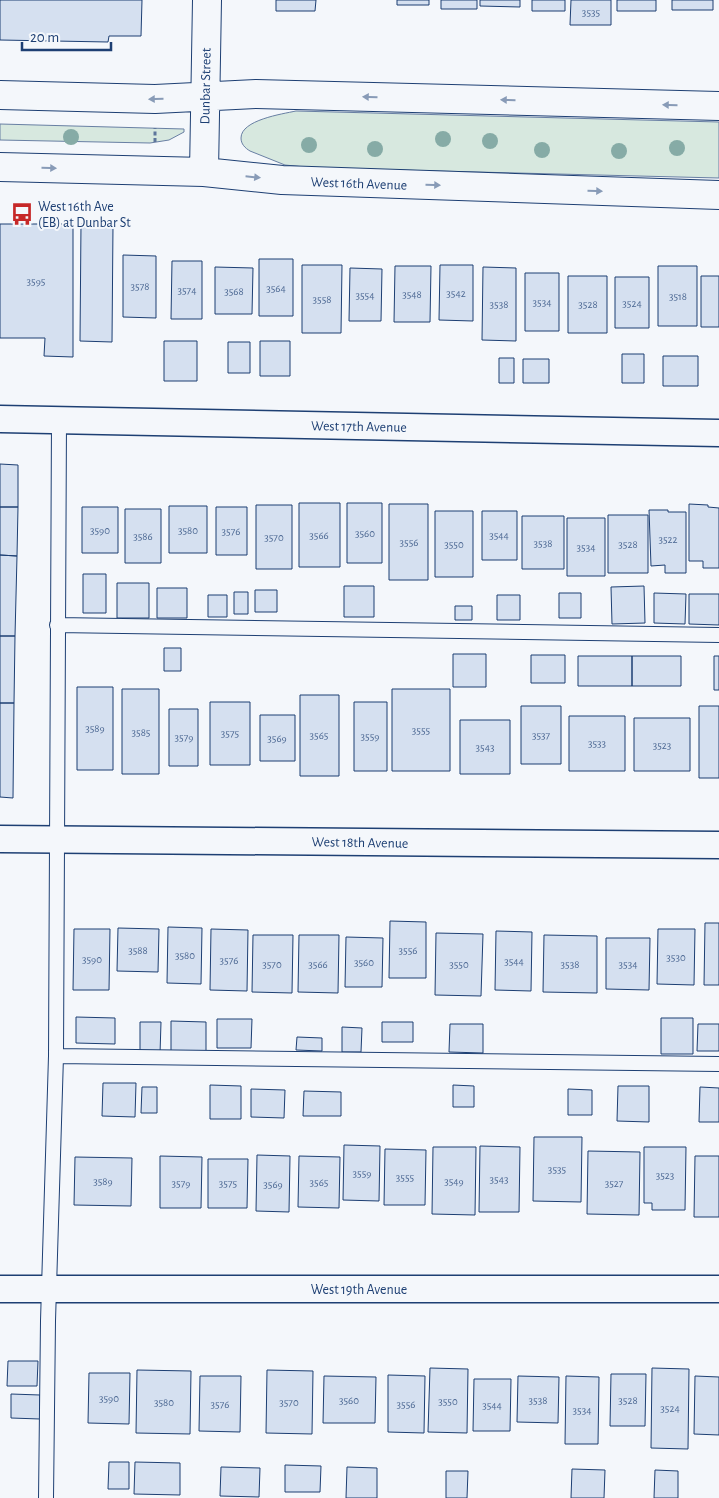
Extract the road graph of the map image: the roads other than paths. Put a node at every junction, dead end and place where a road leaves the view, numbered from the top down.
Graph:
1 (207, 0) edge
2 (0, 95) edge
3 (205, 96) junction
4 (719, 106) edge
5 (0, 167) edge
6 (204, 172) junction
7 (719, 195) edge
8 (0, 419) edge
9 (59, 420) junction
10 (719, 433) edge
11 (57, 624) junction
12 (719, 635) edge
13 (0, 839) edge
14 (56, 839) junction
15 (719, 845) edge
16 (56, 1056) junction
17 (719, 1064) edge
18 (0, 1289) edge
19 (49, 1289) junction
20 (719, 1289) edge
21 (46, 1498) edge

1 - 3 main road, Dunbar Street
3 -> 2 main road
4 -> 3 main road
3 - 6 main road, Dunbar Street
5 -> 6 main road, West 16th Avenue
6 -> 7 main road, West 16th Avenue
8 - 9 street, West 17th Avenue
9 - 10 street, West 17th Avenue
9 - 11 lane
11 - 12 lane
11 - 14 lane
13 - 14 street, West 18th Avenue
14 - 15 street, West 18th Avenue
14 - 16 lane
16 - 17 lane
16 - 19 lane
18 - 19 street, West 19th Avenue
19 - 20 street, West 19th Avenue
19 - 21 lane

